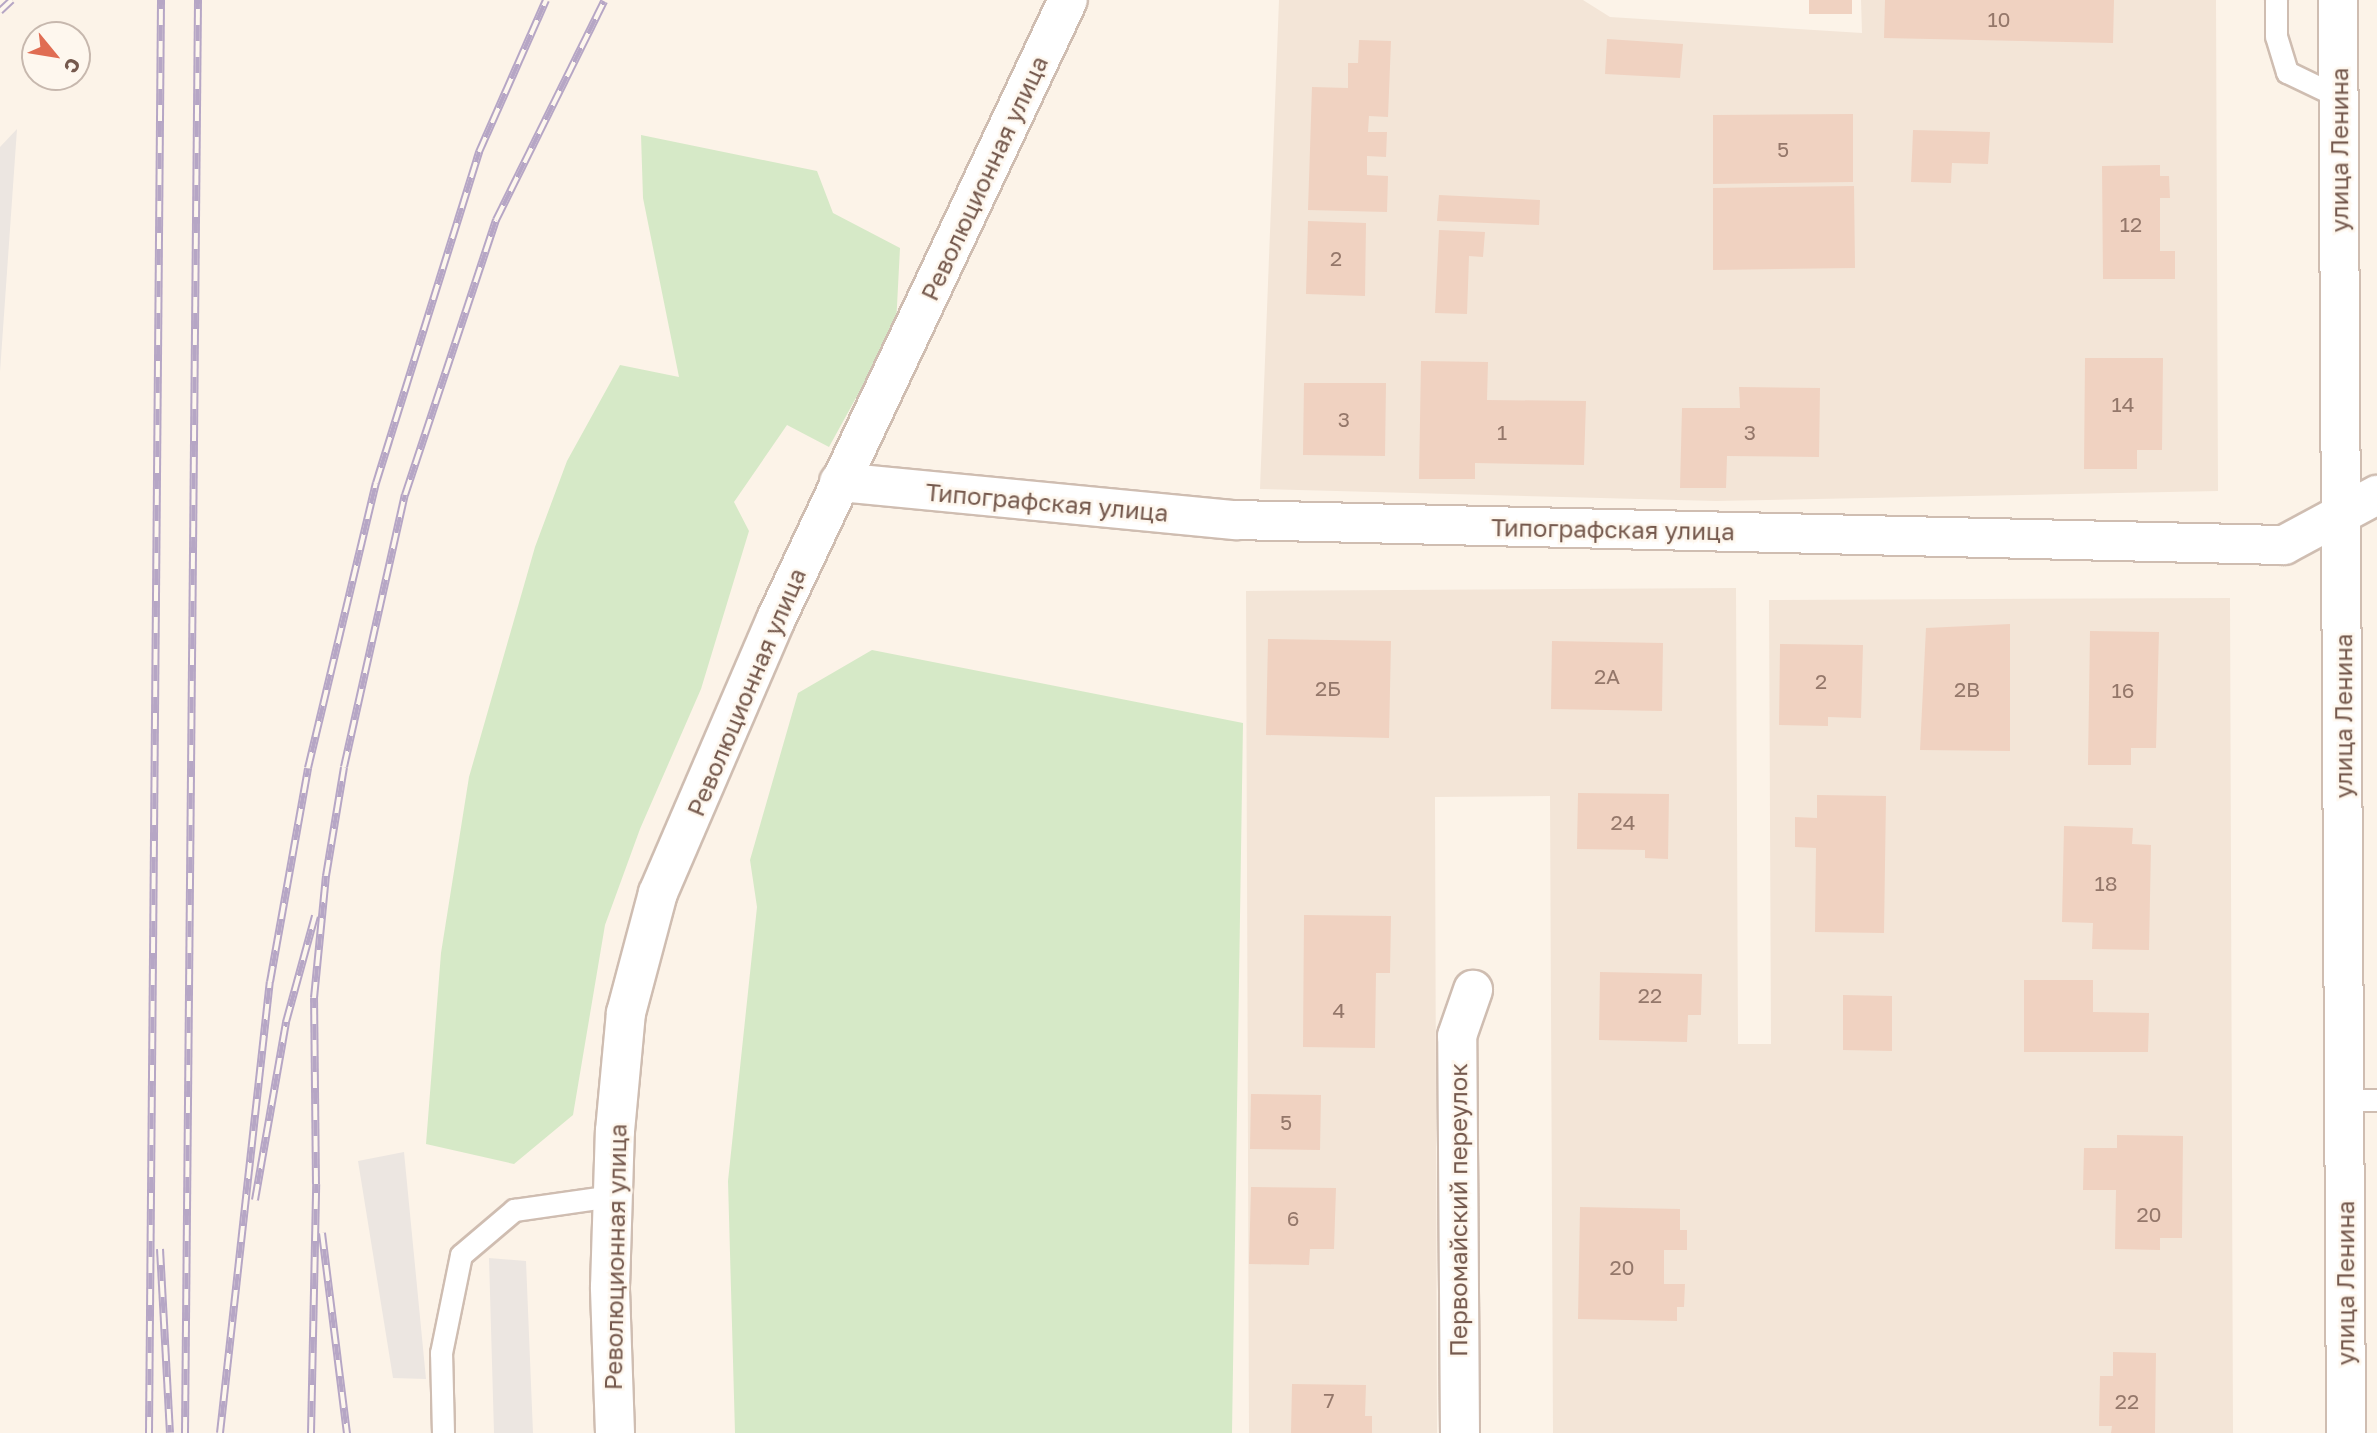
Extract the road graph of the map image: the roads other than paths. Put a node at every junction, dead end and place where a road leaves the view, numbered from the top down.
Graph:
1 (1068, 0) edge
2 (2276, 0) edge
3 (2338, 0) edge
4 (2339, 97) junction
5 (839, 482) junction
6 (2377, 495) edge
7 (2342, 514) junction
8 (1473, 990) dead end
9 (2361, 1100) edge
10 (611, 1196) junction
11 (443, 1433) edge
12 (615, 1433) edge
13 (1460, 1433) edge
14 (2346, 1433) edge

1 - 5 street, Революционная улица
2 - 4 lane
3 - 4 street, улица Ленина
4 - 7 street, улица Ленина
5 - 7 street, Типографская улица
5 - 10 street, Революционная улица
6 - 7 street, Типографская улица
7 - 9 street, улица Ленина
8 - 13 street, Первомайский переулок
9 - 14 street, улица Ленина
10 - 11 lane
10 - 12 street, Революционная улица

